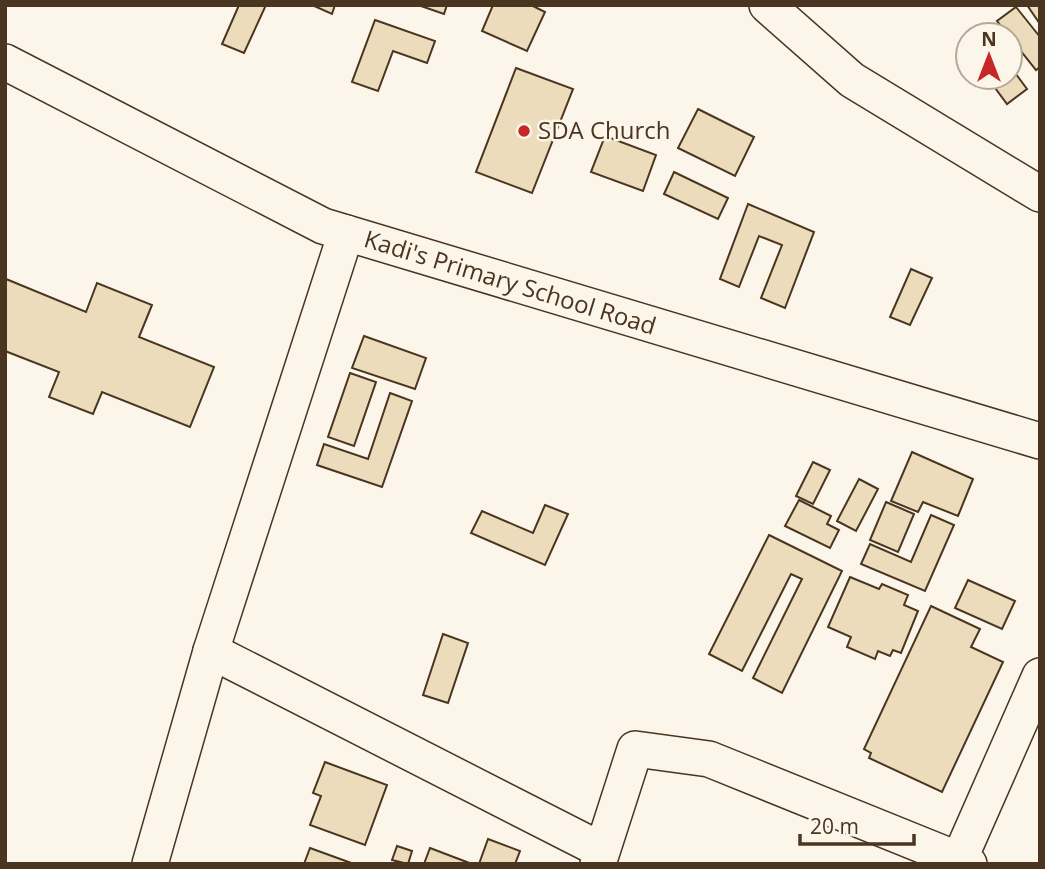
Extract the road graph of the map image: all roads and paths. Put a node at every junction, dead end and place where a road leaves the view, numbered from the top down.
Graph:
1 (767, 5) edge
2 (5, 62) edge
3 (1040, 194) edge
4 (346, 233) junction
5 (1040, 442) edge
6 (211, 651) junction
7 (1040, 676) edge
8 (599, 857) edge
9 (964, 862) edge
10 (150, 864) edge

1 - 3 street
2 - 4 street, Kadi's Primary School Road
4 - 5 street, Kadi's Primary School Road
4 - 6 street
6 - 8 street
6 - 10 street
7 - 9 street
8 - 9 street

